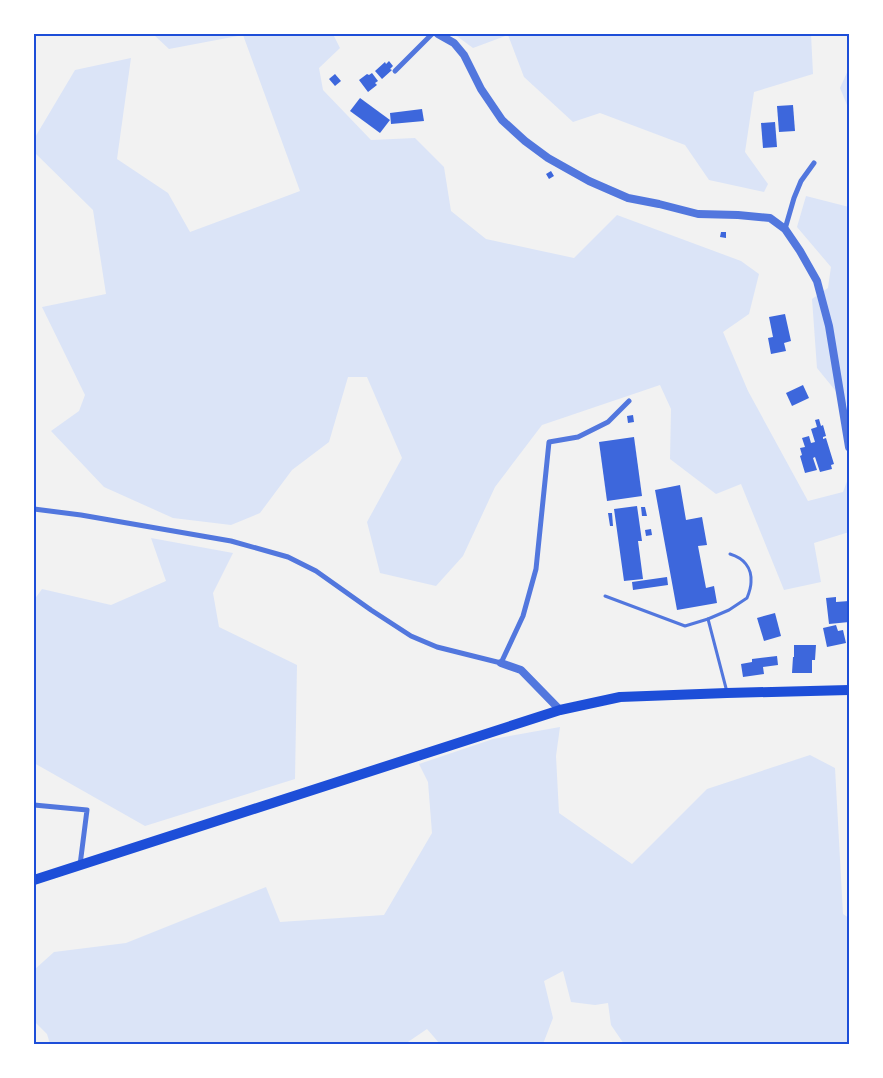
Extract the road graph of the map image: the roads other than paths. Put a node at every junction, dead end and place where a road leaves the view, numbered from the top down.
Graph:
1 (432, 34) edge
2 (438, 34) edge
3 (396, 71) dead end
4 (814, 163) dead end
5 (785, 229) junction
6 (630, 401) dead end
7 (849, 448) edge
8 (34, 509) edge
9 (730, 554) dead end
10 (605, 596) dead end
11 (708, 619) junction
12 (501, 663) junction
13 (849, 690) edge
14 (727, 693) junction
15 (560, 710) junction
16 (34, 804) edge
17 (80, 865) junction
18 (34, 880) edge

1 - 3 street
2 - 5 street
4 - 5 street
5 - 7 street
6 - 12 street
8 - 12 street
9 - 11 lane
10 - 11 lane
11 - 14 lane
12 - 15 street
13 - 14 highway
14 - 15 highway
15 - 17 highway
16 - 17 street
17 - 18 highway

